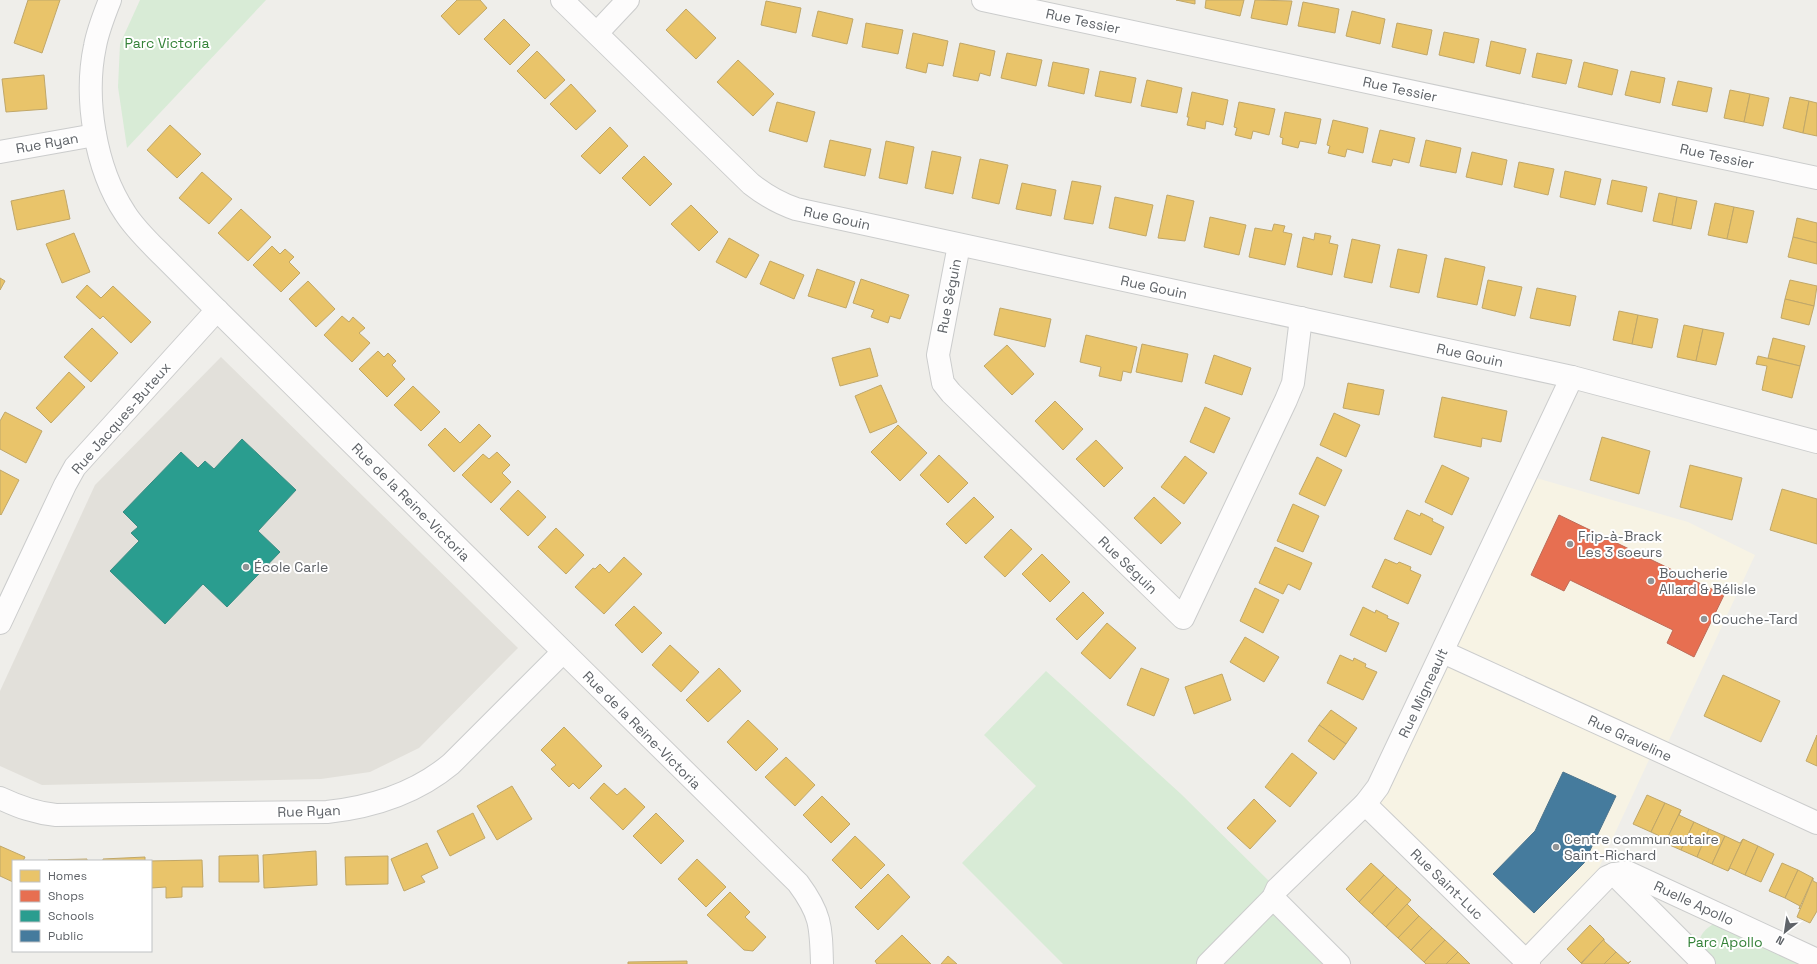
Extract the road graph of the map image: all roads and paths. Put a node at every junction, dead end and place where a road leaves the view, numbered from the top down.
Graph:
1 (110, 0) edge
2 (562, 0) edge
3 (628, 0) edge
4 (983, 0) edge
5 (597, 33) junction
6 (95, 135) junction
7 (0, 152) edge
8 (1817, 178) edge
9 (959, 245) junction
10 (217, 310) junction
11 (1301, 318) junction
12 (1572, 377) junction
13 (1817, 442) edge
14 (0, 623) edge
15 (564, 652) junction
16 (1443, 652) junction
17 (0, 798) edge
18 (1365, 804) junction
19 (1817, 823) edge
20 (1614, 874) junction
21 (1272, 898) junction
22 (1817, 960) edge
23 (1528, 963) edge
24 (822, 964) edge
25 (1208, 964) edge
26 (1339, 964) edge
27 (1704, 964) edge

1 - 6 street, Rue de la Reine-Victoria
2 - 5 street, Rue Gouin
3 - 5 street
4 - 8 street, Rue Tessier
5 - 9 street, Rue Gouin
6 - 7 street, Rue Ryan
6 - 10 street, Rue de la Reine-Victoria
9 - 11 street, Rue Gouin
9 - 11 street, Rue Séguin
10 - 14 street, Rue Jacques-Buteux
10 - 15 street, Rue de la Reine-Victoria
11 - 12 street, Rue Gouin
12 - 13 street, Rue Gouin
12 - 16 street, Rue Migneault
15 - 17 street, Rue Ryan
15 - 24 street, Rue de la Reine-Victoria
16 - 18 street, Rue Migneault
16 - 19 street, Rue Graveline
18 - 21 street, Rue Migneault
18 - 23 street, Rue Saint-Luc
20 - 22 street, Ruelle Apollo
20 - 23 street
20 - 27 street, Ruelle Apollo
21 - 25 street, Rue Migneault
21 - 26 street

